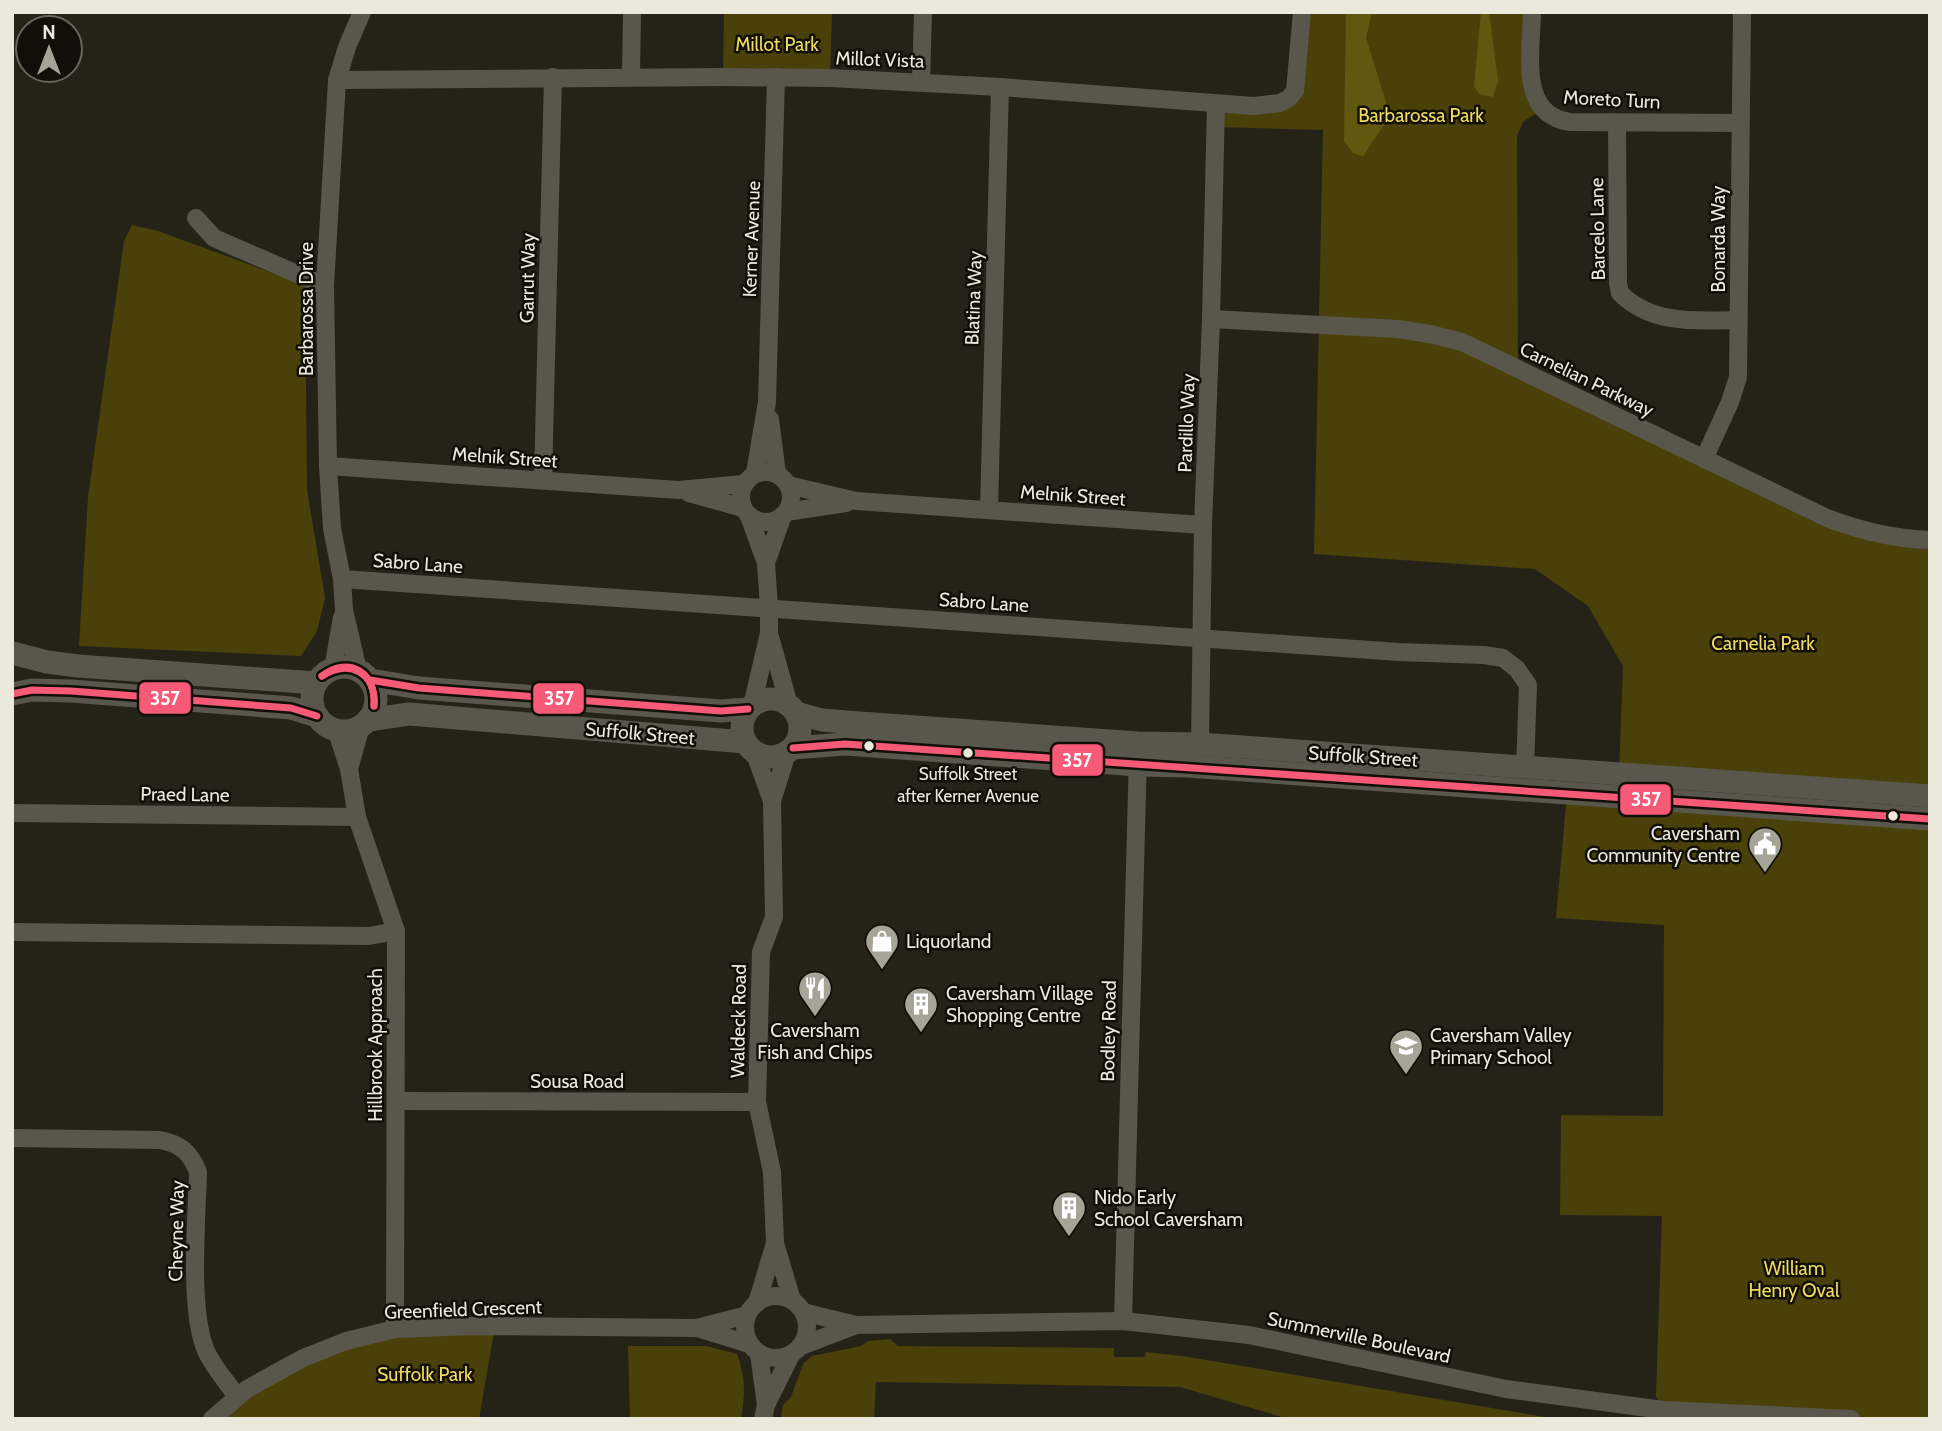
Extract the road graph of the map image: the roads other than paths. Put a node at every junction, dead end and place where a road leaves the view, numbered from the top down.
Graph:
1 (362, 12) edge
2 (632, 12) edge
3 (923, 12) edge
4 (1302, 12) edge
5 (1532, 12) edge
6 (1742, 12) edge
7 (631, 77) junction
8 (776, 77) junction
9 (553, 78) junction
10 (337, 80) junction
11 (921, 82) junction
12 (1000, 87) junction
13 (1216, 104) junction
14 (1617, 122) junction
15 (1740, 123) junction
16 (196, 218) dead end
17 (325, 286) junction
18 (1211, 319) junction
19 (1738, 320) junction
20 (767, 402) junction
21 (1704, 459) junction
22 (328, 466) junction
23 (749, 479) junction
24 (783, 479) junction
25 (542, 480) junction
26 (679, 490) junction
27 (856, 501) junction
28 (989, 510) junction
29 (746, 512) junction
30 (785, 514) junction
31 (1203, 525) junction
32 (1930, 540) edge
33 (766, 563) junction
34 (342, 579) junction
35 (769, 607) junction
36 (344, 610) junction
37 (769, 633) junction
38 (1203, 638) junction
39 (12, 653) edge
40 (364, 675) junction
41 (325, 676) junction
42 (12, 694) edge
43 (750, 708) junction
44 (792, 709) junction
45 (317, 716) junction
46 (365, 723) junction
47 (336, 729) junction
48 (1200, 744) junction
49 (750, 748) junction
50 (790, 750) junction
51 (1138, 754) junction
52 (1525, 768) junction
53 (349, 769) junction
54 (1930, 796) edge
55 (772, 801) junction
56 (12, 813) edge
57 (357, 817) junction
58 (1930, 819) edge
59 (12, 932) edge
60 (396, 932) junction
61 (397, 1101) junction
62 (757, 1102) junction
63 (12, 1138) edge
64 (775, 1243) junction
65 (797, 1306) junction
66 (752, 1309) junction
67 (1123, 1321) junction
68 (856, 1325) junction
69 (697, 1328) junction
70 (395, 1329) junction
71 (754, 1349) junction
72 (796, 1350) junction
73 (237, 1397) junction
74 (764, 1412) edge
75 (1663, 1414) edge
76 (212, 1419) edge
77 (1851, 1419) edge

1 - 10 street, Barbarossa Drive
2 - 7 street
3 - 11 street
4 - 13 street, Millot Vista
5 - 14 street, Moreto Turn
6 - 15 street, Bonarda Way
7 - 8 street, Millot Vista
7 - 9 street, Millot Vista
8 - 11 street, Millot Vista
8 - 20 street, Kerner Avenue
9 - 10 street, Millot Vista
9 - 25 street, Garrut Way
10 - 17 street, Barbarossa Drive
11 - 12 street, Millot Vista
12 - 13 street, Millot Vista
12 - 28 street, Blatina Way
13 - 18 street, Pardillo Way
14 - 15 street, Moreto Turn
14 - 19 street, Barcelo Lane
15 - 19 street, Bonarda Way
16 - 17 street
17 - 22 street, Barbarossa Drive
18 - 21 street, Carnelian Parkway
18 - 31 street, Pardillo Way
19 - 21 street, Bonarda Way
20 - 23 street, Kerner Avenue
20 - 24 street, Kerner Avenue
21 - 32 street, Carnelian Parkway
22 - 25 street, Melnik Street
22 - 34 street, Barbarossa Drive
23 - 24 street
23 - 26 street, Melnik Street
23 - 29 street
24 - 27 street, Melnik Street
24 - 30 street
25 - 26 street, Melnik Street
26 - 29 street, Melnik Street
27 - 28 street, Melnik Street
27 - 30 street, Melnik Street
28 - 31 street, Melnik Street
29 - 30 street
29 - 33 street
30 - 33 street
31 - 38 street, Pardillo Way
33 - 35 street
34 - 35 street, Sabro Lane
34 - 36 street, Barbarossa Drive
35 - 37 street
35 - 38 street, Sabro Lane
36 - 40 street, Barbarossa Drive
36 - 41 street, Barbarossa Drive
37 - 43 street
37 - 44 street
38 - 48 street, Pardillo Way
38 - 52 street, Sabro Lane
39 - 41 street
40 - 41 street
40 - 43 street, Suffolk Street
40 - 46 street
41 - 45 street
42 - 45 street
43 - 44 street
43 - 49 street
44 - 50 street
44 - 51 street, Suffolk Street
45 - 47 street
46 - 47 street
46 - 49 street, Suffolk Street
46 - 53 street, Hillbrook Approach
47 - 53 street, Hillbrook Approach
48 - 51 street, Suffolk Street
48 - 52 street, Suffolk Street
49 - 50 street
49 - 55 street, Waldeck Road
50 - 51 street, Suffolk Street
50 - 55 street, Waldeck Road
51 - 58 street, Suffolk Street
51 - 67 street, Bodley Road
52 - 54 street, Suffolk Street
53 - 57 street, Hillbrook Approach
55 - 62 street, Waldeck Road
56 - 57 street, Praed Lane
57 - 60 street, Hillbrook Approach
59 - 60 street
60 - 61 street, Hillbrook Approach
61 - 62 street, Sousa Road
61 - 70 street, Hillbrook Approach
62 - 64 street, Waldeck Road
63 - 73 street, Cheyne Way
64 - 65 street, Waldeck Road
64 - 66 street, Waldeck Road
65 - 66 street
65 - 68 street, Summerville Boulevard
65 - 72 street
66 - 69 street, Greenfield Crescent
66 - 71 street
67 - 68 street, Summerville Boulevard
67 - 75 street, Summerville Boulevard
68 - 72 street, Summerville Boulevard
69 - 70 street, Greenfield Crescent
69 - 71 street, Greenfield Crescent
70 - 73 street, Greenfield Crescent
71 - 72 street
71 - 74 street
72 - 74 street
73 - 76 street, Greenfield Crescent
75 - 77 street, Summerville Boulevard

